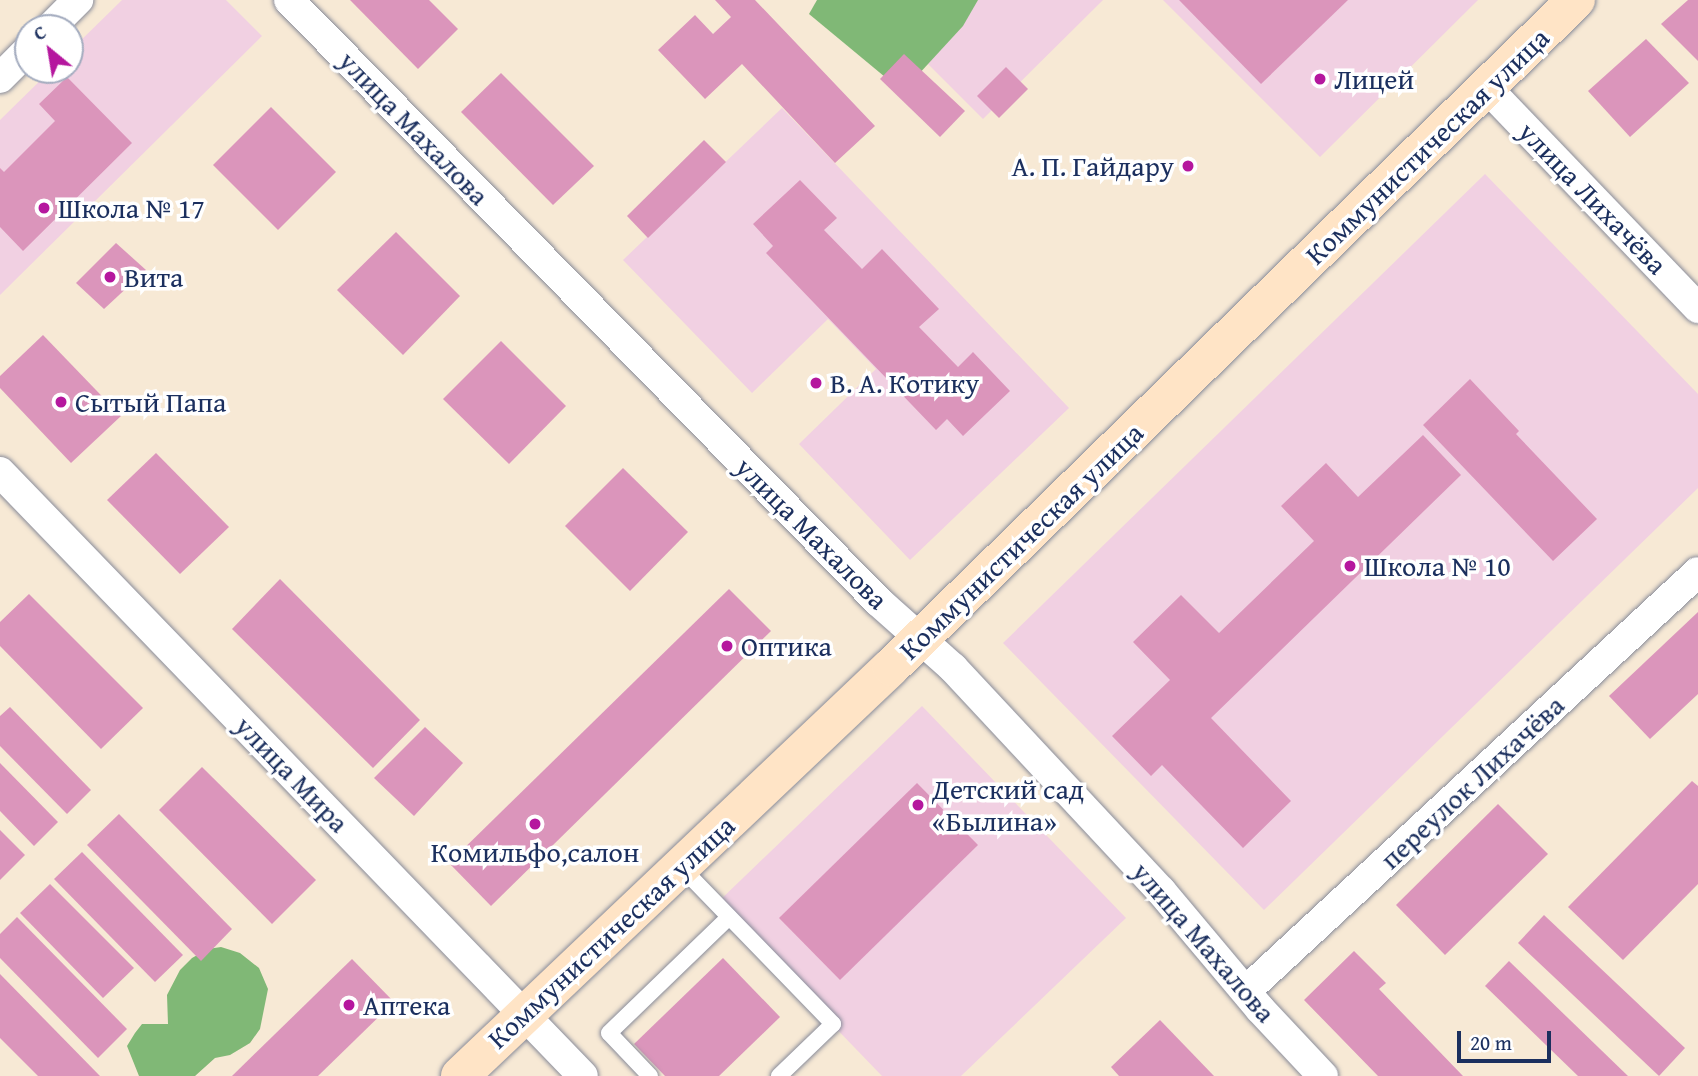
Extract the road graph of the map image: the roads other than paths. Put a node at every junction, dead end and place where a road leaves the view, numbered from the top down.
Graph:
1 (78, 0) edge
2 (289, 0) edge
3 (1576, 0) edge
4 (64, 14) edge
5 (14, 64) edge
6 (0, 78) edge
7 (1487, 88) junction
8 (1698, 308) edge
9 (0, 472) edge
10 (1698, 572) edge
11 (920, 639) junction
12 (680, 866) junction
13 (729, 917) junction
14 (1246, 991) junction
15 (523, 1013) junction
16 (460, 1076) edge
17 (583, 1076) edge
18 (650, 1076) edge
19 (779, 1076) edge
20 (1323, 1076) edge

1 - 4 street
2 - 11 street, улица Махалова
3 - 7 street, Коммунистическая улица
5 - 6 street
7 - 8 street, улица Лихачёва
7 - 11 street, Коммунистическая улица
9 - 15 street, улица Мира
10 - 14 street, переулок Лихачёва
11 - 12 street, Коммунистическая улица
11 - 14 street, улица Махалова
12 - 13 lane
12 - 15 street, Коммунистическая улица
13 - 18 lane
13 - 19 lane
14 - 20 street, улица Махалова
15 - 16 street, Коммунистическая улица
15 - 17 street, улица Мира

